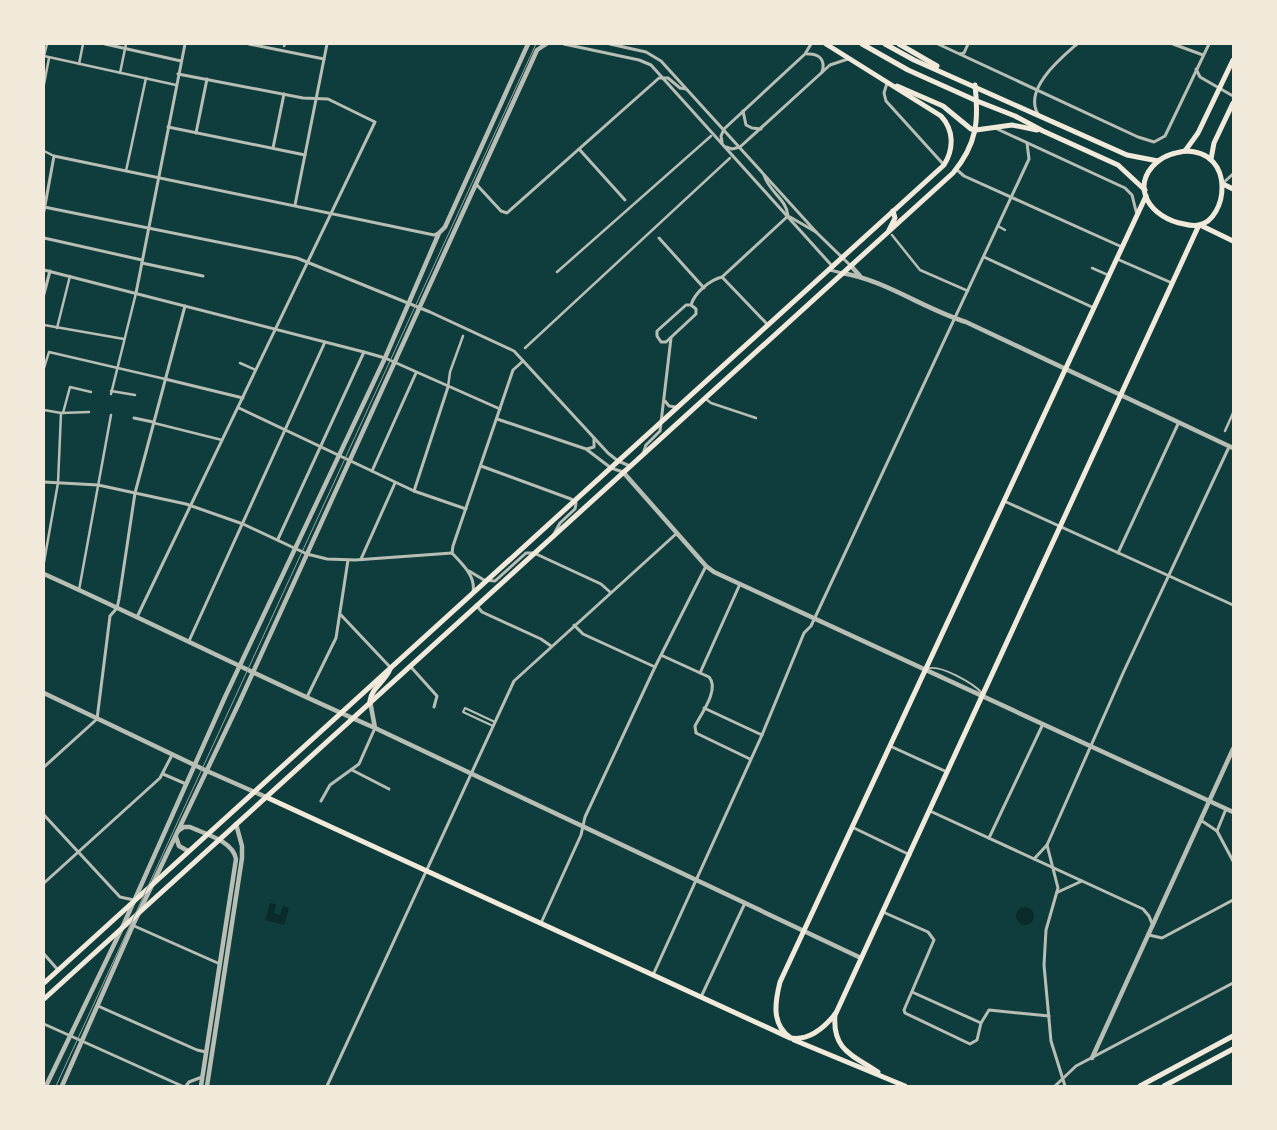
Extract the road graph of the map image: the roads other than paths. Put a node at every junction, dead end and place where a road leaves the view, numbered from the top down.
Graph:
1 (47, 44) edge
2 (83, 44) edge
3 (104, 44) edge
4 (185, 44) edge
5 (252, 44) edge
6 (327, 44) edge
7 (528, 44) edge
8 (546, 44) edge
9 (564, 44) edge
10 (610, 44) edge
11 (811, 44) edge
12 (826, 44) edge
13 (862, 44) edge
14 (885, 44) edge
15 (899, 44) edge
16 (938, 44) edge
17 (968, 44) edge
18 (1077, 44) edge
19 (1173, 44) edge
20 (1209, 44) edge
21 (126, 46) edge
22 (805, 54) junction
23 (959, 54) junction
24 (1203, 55) junction
25 (44, 56) edge
26 (49, 58) junction
27 (848, 59) junction
28 (181, 60) junction
29 (324, 60) junction
30 (1233, 60) edge
31 (79, 64) junction
32 (1196, 69) junction
33 (120, 73) junction
34 (822, 73) junction
35 (178, 74) junction
36 (950, 74) junction
37 (662, 77) junction
38 (146, 78) junction
39 (207, 80) junction
40 (887, 83) junction
41 (44, 84) edge
42 (176, 85) junction
43 (974, 85) junction
44 (1220, 88) junction
45 (688, 90) junction
46 (1037, 90) junction
47 (284, 94) junction
48 (1233, 96) edge
49 (316, 99) junction
50 (977, 102) junction
51 (1233, 103) edge
52 (743, 111) junction
53 (1040, 116) junction
54 (168, 127) junction
55 (995, 127) junction
56 (724, 129) junction
57 (761, 129) junction
58 (976, 130) junction
59 (1043, 131) junction
60 (196, 132) junction
61 (711, 136) dead end
62 (1027, 143) junction
63 (723, 145) junction
64 (740, 147) junction
65 (273, 148) junction
66 (578, 149) junction
67 (44, 151) edge
68 (1185, 151) junction
69 (305, 155) junction
70 (54, 156) junction
71 (730, 158) dead end
72 (1211, 159) junction
73 (1158, 161) junction
74 (944, 165) junction
75 (956, 169) junction
76 (126, 171) junction
77 (763, 173) junction
78 (1233, 174) edge
79 (158, 177) junction
80 (1223, 184) junction
81 (477, 185) junction
82 (1233, 189) edge
83 (1145, 193) junction
84 (1011, 197) junction
85 (625, 200) dead end
86 (295, 205) junction
87 (44, 207) edge
88 (44, 211) edge
89 (894, 212) junction
90 (331, 213) junction
91 (788, 216) junction
92 (1137, 216) junction
93 (1199, 225) junction
94 (998, 226) junction
95 (148, 228) junction
96 (1005, 230) dead end
97 (440, 232) junction
98 (817, 233) junction
99 (891, 233) junction
100 (44, 238) edge
101 (659, 238) dead end
102 (1233, 241) edge
103 (1122, 247) junction
104 (984, 257) junction
105 (842, 258) junction
106 (1117, 259) junction
107 (142, 262) junction
108 (308, 263) junction
109 (850, 266) junction
110 (831, 268) junction
111 (1092, 268) dead end
112 (44, 270) edge
113 (50, 271) junction
114 (557, 272) dead end
115 (842, 273) junction
116 (70, 276) junction
117 (203, 276) dead end
118 (860, 276) junction
119 (1109, 276) junction
120 (722, 277) junction
121 (1172, 284) junction
122 (704, 288) junction
123 (968, 291) junction
124 (44, 294) edge
125 (136, 294) junction
126 (408, 304) junction
127 (691, 305) junction
128 (185, 306) junction
129 (419, 308) junction
130 (1094, 308) junction
131 (954, 319) junction
132 (44, 325) edge
133 (768, 325) junction
134 (57, 328) junction
135 (276, 329) junction
136 (463, 336) dead end
137 (671, 338) junction
138 (124, 339) junction
139 (325, 342) junction
140 (525, 348) dead end
141 (364, 352) junction
142 (385, 358) junction
143 (523, 361) junction
144 (240, 363) dead end
145 (396, 364) junction
146 (44, 368) edge
147 (117, 368) junction
148 (1066, 369) junction
149 (256, 370) junction
150 (416, 373) junction
151 (165, 379) junction
152 (448, 387) junction
153 (91, 392) dead end
154 (135, 395) dead end
155 (1121, 397) junction
156 (243, 398) junction
157 (664, 398) junction
158 (706, 399) junction
159 (679, 406) junction
160 (239, 408) junction
161 (500, 409) junction
162 (44, 410) edge
163 (90, 412) dead end
164 (62, 413) junction
165 (1233, 413) edge
166 (111, 415) dead end
167 (134, 418) dead end
168 (756, 418) dead end
169 (497, 419) junction
170 (153, 422) junction
171 (662, 422) junction
172 (1178, 424) junction
173 (286, 430) junction
174 (1225, 431) dead end
175 (593, 438) junction
176 (222, 440) junction
177 (321, 446) junction
178 (1231, 448) edge
179 (586, 449) junction
180 (643, 454) junction
181 (340, 455) junction
182 (350, 460) junction
183 (618, 461) junction
184 (481, 466) junction
185 (630, 466) junction
186 (611, 468) junction
187 (372, 472) junction
188 (624, 472) junction
189 (44, 482) edge
190 (58, 483) junction
191 (395, 483) junction
192 (98, 485) junction
193 (414, 492) junction
194 (135, 493) junction
195 (574, 501) junction
196 (1004, 501) junction
197 (190, 507) junction
198 (466, 509) junction
199 (243, 524) junction
200 (1061, 527) junction
201 (677, 532) junction
202 (554, 535) junction
203 (278, 539) junction
204 (296, 548) junction
205 (534, 553) junction
206 (1118, 553) junction
207 (307, 554) junction
208 (452, 554) junction
209 (361, 559) junction
210 (348, 560) junction
211 (44, 562) edge
212 (706, 566) junction
213 (467, 569) junction
214 (44, 574) edge
215 (1169, 576) junction
216 (486, 581) junction
217 (740, 584) junction
218 (79, 590) junction
219 (473, 592) junction
220 (610, 592) junction
221 (476, 605) junction
222 (1233, 605) edge
223 (117, 608) junction
224 (341, 615) junction
225 (137, 616) junction
226 (814, 618) junction
227 (574, 625) junction
228 (189, 641) junction
229 (551, 646) junction
230 (663, 656) junction
231 (242, 665) junction
232 (409, 666) junction
233 (656, 667) junction
234 (390, 668) junction
235 (253, 670) junction
236 (926, 671) junction
237 (700, 673) junction
238 (44, 693) edge
239 (983, 695) junction
240 (307, 698) junction
241 (370, 701) junction
242 (434, 707) dead end
243 (704, 708) junction
244 (340, 713) junction
245 (352, 718) junction
246 (97, 719) junction
247 (495, 722) junction
248 (1043, 724) junction
249 (493, 726) junction
250 (375, 728) junction
251 (762, 735) junction
252 (890, 746) junction
253 (1092, 746) junction
254 (1233, 749) edge
255 (172, 754) junction
256 (750, 760) junction
257 (195, 765) junction
258 (44, 767) edge
259 (352, 770) junction
260 (207, 771) junction
261 (472, 773) junction
262 (948, 773) junction
263 (163, 774) junction
264 (186, 784) junction
265 (389, 789) dead end
266 (253, 792) junction
267 (266, 797) junction
268 (321, 801) dead end
269 (1210, 801) junction
270 (1226, 808) junction
271 (930, 811) junction
272 (1233, 812) edge
273 (44, 815) edge
274 (1202, 821) junction
275 (236, 824) junction
276 (584, 825) junction
277 (852, 828) junction
278 (177, 832) junction
279 (1217, 832) junction
280 (206, 835) junction
281 (989, 838) junction
282 (218, 840) junction
283 (1047, 845) junction
284 (188, 851) junction
285 (78, 852) junction
286 (910, 855) junction
287 (1034, 859) junction
288 (1233, 861) edge
289 (1054, 868) junction
290 (427, 870) junction
291 (696, 878) junction
292 (1082, 881) junction
293 (154, 882) junction
294 (44, 883) edge
295 (1056, 894) junction
296 (135, 900) junction
297 (1233, 900) edge
298 (746, 902) junction
299 (139, 912) junction
300 (884, 912) junction
301 (540, 923) junction
302 (130, 924) junction
303 (1153, 926) junction
304 (122, 928) junction
305 (804, 929) junction
306 (1149, 935) junction
307 (44, 954) edge
308 (221, 954) junction
309 (227, 955) junction
310 (861, 958) junction
311 (220, 964) junction
312 (58, 970) junction
313 (218, 973) junction
314 (224, 974) junction
315 (653, 976) junction
316 (1233, 983) edge
317 (44, 984) edge
318 (912, 992) junction
319 (701, 998) junction
320 (44, 999) edge
321 (98, 1006) junction
322 (836, 1013) junction
323 (1049, 1016) junction
324 (981, 1023) junction
325 (44, 1024) edge
326 (71, 1036) junction
327 (1233, 1036) edge
328 (791, 1038) junction
329 (82, 1041) junction
330 (1233, 1050) edge
331 (206, 1052) junction
332 (1092, 1058) junction
333 (202, 1077) junction
334 (1061, 1079) junction
335 (891, 1080) junction
336 (46, 1086) edge
337 (62, 1086) edge
338 (182, 1086) edge
339 (186, 1086) edge
340 (201, 1086) edge
341 (207, 1086) edge
342 (327, 1086) edge
343 (905, 1086) edge
344 (1055, 1086) edge
345 (1065, 1086) edge
346 (1140, 1086) edge
347 (1164, 1086) edge

1 - 25 street
2 - 31 street
3 - 21 street
4 - 28 street
5 - 29 street
6 - 29 street
7 - 97 street
8 - 81 street
9 - 37 street
10 - 45 street
11 - 22 street
12 - 27 main road
13 - 50 main road
14 - 36 main road
15 - 36 main road
16 - 23 street
17 - 23 street
18 - 46 street
19 - 24 street
20 - 24 street
21 - 28 street
21 - 33 street
22 - 34 street
22 - 52 street
23 - 46 street
24 - 32 street
25 - 26 street
26 - 31 street
26 - 41 street
27 - 34 street
27 - 40 main road
28 - 35 street
29 - 49 street
30 - 44 main road
31 - 33 street
32 - 44 street
32 - 46 street
33 - 38 street
34 - 57 street
35 - 39 street
35 - 42 street
36 - 43 main road
37 - 45 street
37 - 63 street
37 - 66 street
38 - 42 street
38 - 76 street
39 - 47 street
39 - 60 street
40 - 58 main road
40 - 74 street
40 - 74 main road
42 - 54 street
43 - 50 main road
43 - 53 main road
44 - 48 street
44 - 68 main road
45 - 56 street
46 - 53 street
47 - 49 street
47 - 65 street
49 - 69 street
49 - 90 street
50 - 58 main road
50 - 59 main road
51 - 72 main road
52 - 56 street
52 - 57 street
53 - 73 main road
54 - 60 street
54 - 79 street
55 - 58 main road
55 - 59 main road
55 - 62 street
56 - 63 street
56 - 64 street
57 - 64 street
58 - 75 main road
59 - 83 main road
60 - 65 street
61 - 114 street
62 - 84 street
62 - 92 street
63 - 64 street
63 - 91 street
64 - 77 street
65 - 69 street
66 - 81 street
66 - 85 street
67 - 70 street
68 - 72 main road
68 - 73 main road
69 - 86 street
70 - 76 street
70 - 87 street
71 - 140 street
72 - 80 main road
73 - 83 main road
74 - 89 main road
75 - 84 street
75 - 99 main road
76 - 79 street
77 - 91 street
77 - 98 street
78 - 80 street
79 - 86 street
79 - 95 street
80 - 82 main road
80 - 93 main road
81 - 129 street
83 - 92 main road
83 - 93 main road
84 - 94 street
84 - 103 street
86 - 90 street
87 - 88 street
87 - 95 street
89 - 99 main road
89 - 105 main road
90 - 97 street
90 - 108 street
91 - 98 street
91 - 110 street
91 - 120 street
92 - 103 main road
93 - 102 main road
93 - 121 main road
94 - 96 street
94 - 104 street
95 - 107 street
95 - 108 street
97 - 126 street
98 - 105 street
99 - 109 main road
99 - 123 street
100 - 107 street
101 - 122 street
103 - 106 main road
104 - 123 street
104 - 130 street
105 - 109 street
105 - 110 main road
106 - 119 main road
106 - 121 street
107 - 117 street
107 - 125 street
108 - 126 street
108 - 135 street
109 - 115 main road
109 - 118 street
110 - 115 street
110 - 133 main road
111 - 119 street
112 - 113 street
113 - 116 street
113 - 124 street
115 - 118 street
115 - 158 main road
116 - 125 street
116 - 134 street
118 - 131 street
119 - 130 main road
120 - 122 street
120 - 133 street
121 - 155 main road
122 - 127 street
123 - 131 street
125 - 128 street
125 - 138 street
126 - 129 street
126 - 142 street
127 - 137 street
127 - 137 street
128 - 135 street
128 - 151 street
129 - 143 street
129 - 145 street
130 - 148 main road
131 - 148 street
131 - 226 street
132 - 134 street
133 - 159 main road
134 - 138 street
135 - 139 street
135 - 149 street
136 - 152 street
137 - 157 street
138 - 147 street
139 - 141 street
139 - 173 street
141 - 142 street
141 - 177 street
142 - 145 street
142 - 181 street
143 - 161 street
143 - 175 street
144 - 149 street
145 - 150 street
145 - 182 street
146 - 147 street
147 - 151 street
147 - 154 street
148 - 155 street
148 - 196 main road
149 - 156 street
150 - 152 street
150 - 187 street
151 - 156 street
151 - 170 street
152 - 161 street
152 - 193 street
153 - 164 street
155 - 172 street
155 - 200 main road
156 - 160 street
157 - 159 street
157 - 171 street
158 - 168 street
158 - 180 main road
159 - 171 main road
160 - 173 street
160 - 176 street
161 - 169 street
162 - 164 street
163 - 164 street
164 - 190 street
165 - 174 street
166 - 192 street
167 - 170 street
169 - 179 street
169 - 184 street
170 - 176 street
170 - 194 street
171 - 180 street
171 - 183 main road
172 - 178 street
172 - 206 street
173 - 177 street
173 - 199 street
175 - 179 street
175 - 183 street
176 - 197 street
177 - 181 street
177 - 203 street
178 - 215 street
179 - 186 street
180 - 185 main road
181 - 182 street
181 - 204 street
182 - 187 street
182 - 207 street
183 - 185 street
183 - 186 main road
184 - 195 street
184 - 198 street
185 - 188 main road
186 - 188 street
186 - 195 main road
187 - 191 street
188 - 201 street
188 - 202 main road
189 - 190 street
190 - 192 street
190 - 211 street
191 - 193 street
191 - 209 street
192 - 194 street
192 - 218 street
193 - 198 street
194 - 197 street
194 - 223 street
195 - 202 street
195 - 216 main road
196 - 200 street
196 - 236 main road
197 - 199 street
197 - 225 street
198 - 208 street
199 - 203 street
199 - 228 street
200 - 206 street
200 - 239 main road
201 - 212 street
201 - 220 street
202 - 205 main road
203 - 204 street
204 - 207 street
204 - 231 street
205 - 216 street
205 - 220 street
205 - 221 main road
206 - 215 street
207 - 210 street
207 - 235 street
208 - 209 street
208 - 213 street
209 - 210 street
210 - 224 street
212 - 217 street
212 - 230 street
213 - 216 street
213 - 219 street
214 - 218 street
215 - 222 street
215 - 253 street
216 - 219 main road
217 - 226 street
217 - 237 street
218 - 223 street
219 - 234 main road
220 - 227 street
221 - 229 street
221 - 232 main road
223 - 225 street
223 - 246 street
224 - 234 street
224 - 240 street
225 - 228 street
226 - 236 street
226 - 251 street
227 - 229 street
227 - 233 street
228 - 231 street
229 - 247 street
230 - 233 street
230 - 237 street
231 - 235 street
231 - 257 street
232 - 241 main road
232 - 242 street
233 - 276 street
234 - 241 main road
234 - 244 main road
235 - 240 street
235 - 260 street
236 - 239 street
236 - 252 main road
237 - 243 street
238 - 246 street
239 - 248 street
239 - 262 main road
240 - 244 street
241 - 245 main road
241 - 250 street
243 - 251 street
243 - 256 street
244 - 245 street
244 - 266 main road
245 - 250 street
245 - 267 main road
246 - 255 street
246 - 258 street
247 - 249 street
247 - 249 lane
248 - 253 street
248 - 281 street
249 - 261 street
250 - 259 street
250 - 261 street
251 - 256 street
252 - 262 street
252 - 277 main road
253 - 269 street
253 - 283 street
254 - 269 street
255 - 257 street
255 - 263 street
256 - 291 street
257 - 260 street
257 - 264 street
259 - 265 street
259 - 268 street
260 - 266 street
260 - 278 street
261 - 276 street
261 - 290 street
262 - 271 main road
263 - 264 street
263 - 285 street
264 - 296 street
266 - 267 street
266 - 280 main road
267 - 275 main road
267 - 290 main road
269 - 270 street
269 - 274 street
270 - 272 street
270 - 279 street
271 - 281 street
271 - 286 main road
273 - 285 street
274 - 279 street
274 - 303 street
275 - 282 main road
275 - 309 street
276 - 291 street
276 - 301 street
277 - 286 street
277 - 305 main road
278 - 280 street
278 - 284 street
278 - 293 street
279 - 288 street
280 - 282 street
280 - 284 main road
281 - 287 street
282 - 299 main road
282 - 308 street
283 - 287 street
283 - 289 street
284 - 293 main road
285 - 294 street
285 - 296 street
286 - 300 main road
287 - 289 street
289 - 292 street
289 - 295 street
290 - 301 main road
290 - 342 street
291 - 298 street
291 - 315 street
292 - 295 street
292 - 303 street
293 - 296 main road
293 - 299 street
295 - 323 street
296 - 304 street
296 - 312 main road
297 - 306 street
298 - 305 street
298 - 319 street
299 - 302 main road
300 - 310 main road
300 - 318 street
301 - 315 main road
302 - 304 main road
302 - 311 street
302 - 321 street
303 - 306 street
304 - 320 main road
304 - 326 street
305 - 310 street
305 - 328 main road
306 - 332 street
307 - 312 street
308 - 309 street
308 - 311 street
309 - 314 street
310 - 322 main road
311 - 313 street
312 - 317 main road
313 - 314 street
313 - 331 street
314 - 341 street
315 - 319 main road
316 - 332 street
318 - 324 street
318 - 324 street
319 - 328 main road
321 - 329 street
321 - 331 street
322 - 328 main road
322 - 335 main road
323 - 324 street
323 - 334 street
325 - 326 street
326 - 329 street
326 - 336 street
327 - 346 main road
328 - 335 main road
329 - 337 street
329 - 338 street
330 - 347 main road
331 - 333 street
332 - 334 street
333 - 339 street
333 - 340 street
334 - 344 street
334 - 345 street
335 - 343 main road

